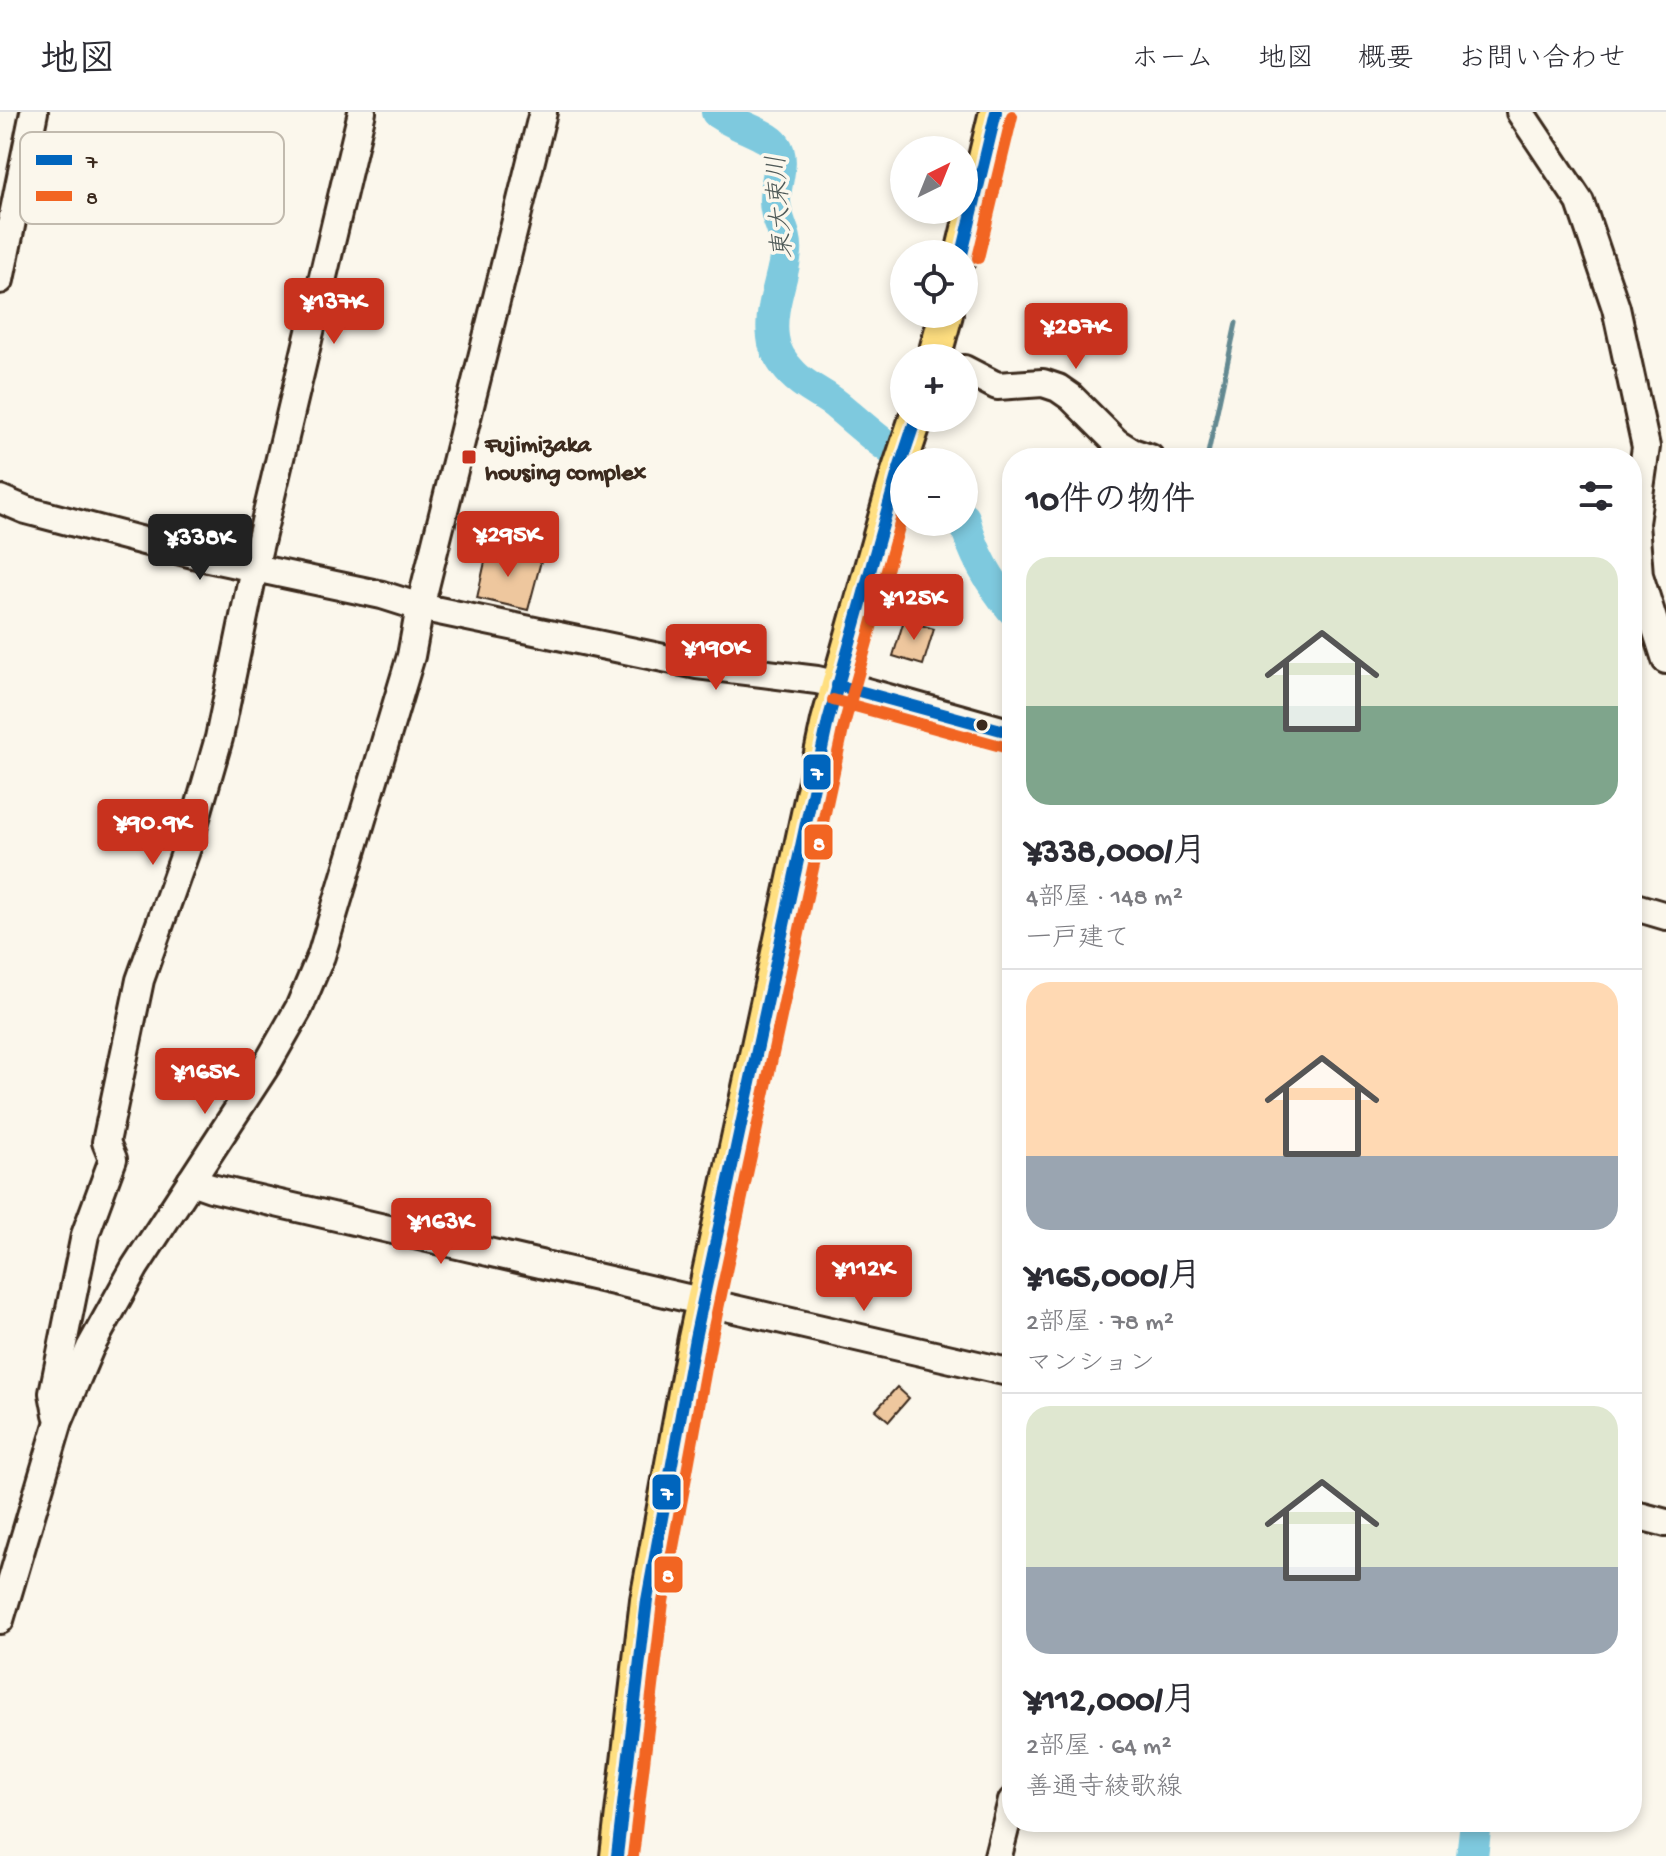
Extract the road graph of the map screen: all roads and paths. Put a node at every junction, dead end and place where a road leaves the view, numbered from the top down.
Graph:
1 (34, 112) edge
2 (362, 112) edge
3 (543, 112) edge
4 (996, 112) edge
5 (1520, 112) edge
6 (30, 132) edge
7 (20, 181) edge
8 (965, 240) edge
9 (0, 280) edge
10 (978, 376) edge
11 (912, 432) edge
12 (1126, 448) edge
13 (1642, 475) edge
14 (0, 499) edge
15 (254, 568) junction
16 (1642, 592) edge
17 (420, 607) junction
18 (1666, 660) edge
19 (837, 685) junction
20 (1002, 730) edge
21 (1642, 909) edge
22 (1666, 916) edge
23 (191, 1181) junction
24 (704, 1301) junction
25 (1002, 1371) edge
26 (59, 1421) junction
27 (1642, 1517) edge
28 (1666, 1523) edge
29 (0, 1620) edge
30 (1004, 1832) edge
31 (617, 1856) edge
32 (998, 1856) edge

1 - 6 street
2 - 15 street
3 - 17 street
4 - 8 main road
5 - 13 street
7 - 9 street
10 - 12 street
11 - 19 main road
14 - 15 street
15 - 17 street
15 - 26 street
16 - 18 street
17 - 19 street
17 - 23 street
19 - 20 street
19 - 24 main road
21 - 22 street
23 - 24 street
23 - 26 street
24 - 25 street
24 - 31 main road
26 - 29 street
27 - 28 street
30 - 32 street

